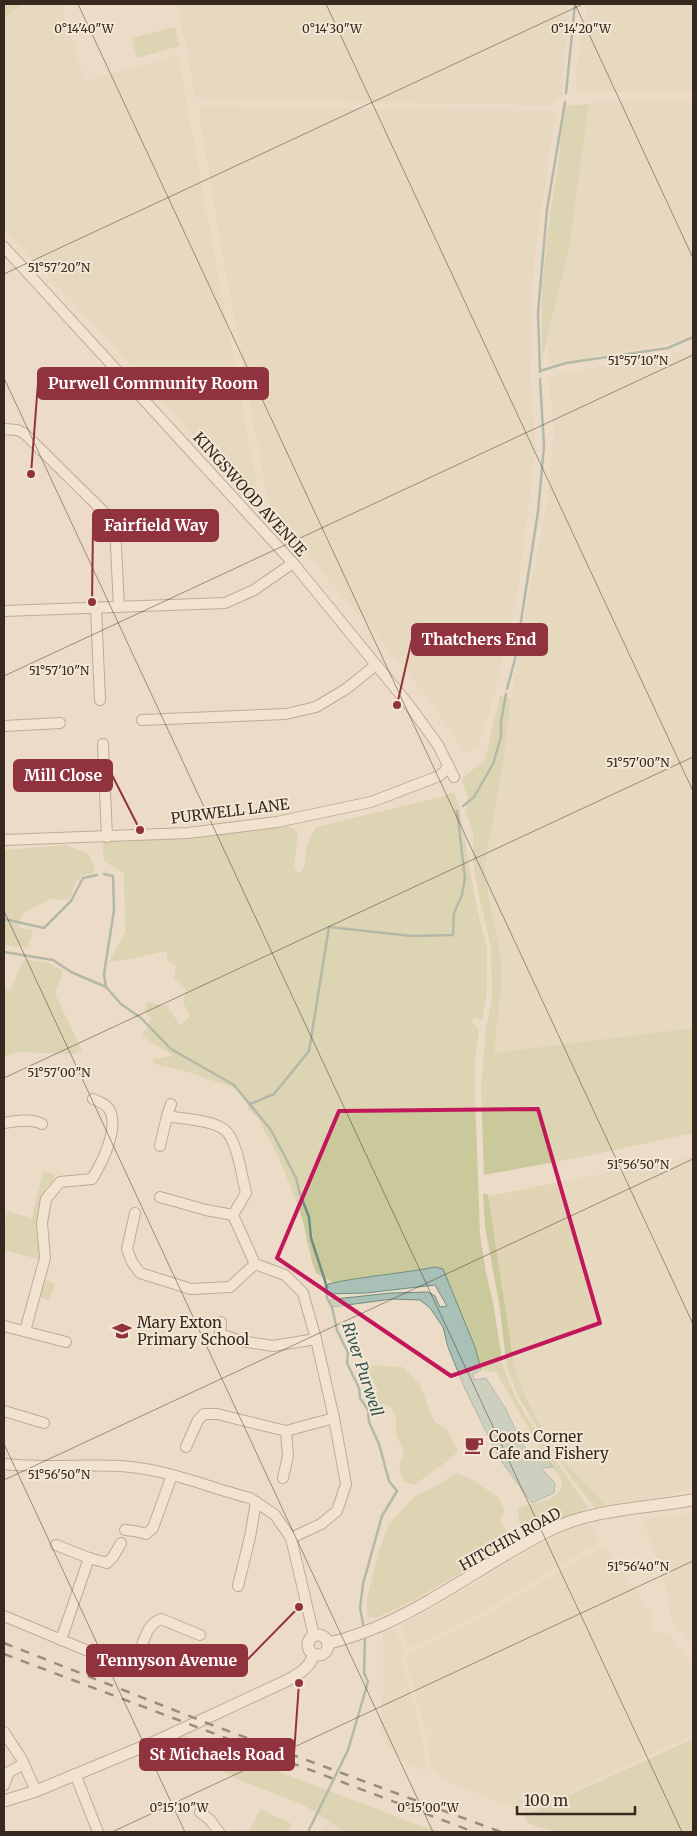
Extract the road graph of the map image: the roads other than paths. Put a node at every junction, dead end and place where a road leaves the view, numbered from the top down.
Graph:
1 (4, 247) edge
2 (4, 430) edge
3 (292, 563) junction
4 (119, 607) junction
5 (96, 608) junction
6 (4, 611) edge
7 (376, 665) junction
8 (100, 700) dead end
9 (142, 720) dead end
10 (60, 723) dead end
11 (4, 726) edge
12 (103, 744) dead end
13 (448, 764) junction
14 (454, 777) dead end
15 (107, 837) junction
16 (4, 840) edge
17 (93, 1099) dead end
18 (171, 1104) dead end
19 (167, 1116) junction
20 (4, 1123) edge
21 (42, 1124) dead end
22 (160, 1146) dead end
23 (160, 1197) dead end
24 (135, 1213) dead end
25 (233, 1214) junction
26 (255, 1264) junction
27 (221, 1322) dead end
28 (4, 1326) edge
29 (25, 1331) junction
30 (316, 1339) junction
31 (66, 1342) dead end
32 (4, 1411) edge
33 (334, 1418) junction
34 (44, 1422) dead end
35 (286, 1431) junction
36 (186, 1447) dead end
37 (4, 1464) edge
38 (172, 1475) junction
39 (284, 1478) dead end
40 (693, 1500) edge
41 (256, 1502) junction
42 (125, 1530) dead end
43 (291, 1538) junction
44 (120, 1543) dead end
45 (56, 1545) dead end
46 (89, 1558) junction
47 (238, 1586) dead end
48 (4, 1616) edge
49 (200, 1635) dead end
50 (314, 1636) junction
51 (61, 1640) junction
52 (328, 1643) junction
53 (313, 1654) junction
54 (4, 1732) edge
55 (24, 1764) junction
56 (75, 1774) junction
57 (4, 1785) edge
58 (36, 1791) junction
59 (4, 1801) edge
60 (200, 1812) dead end
61 (98, 1832) edge
62 (219, 1832) edge

1 - 3 street, KINGSWOOD AVENUE
2 - 4 street
3 - 4 street
3 - 7 street, KINGSWOOD AVENUE
4 - 5 street
5 - 6 street
5 - 8 street
7 - 9 street
7 - 13 street, KINGSWOOD AVENUE
10 - 11 street
12 - 15 street
13 - 14 street, KINGSWOOD AVENUE
13 - 15 street, PURWELL LANE
15 - 16 street, PURWELL LANE
17 - 29 street
18 - 19 street
19 - 22 street
19 - 25 street
20 - 21 street
23 - 25 street
24 - 26 street
25 - 26 street
26 - 30 street
27 - 30 street
28 - 29 street
29 - 31 street
30 - 33 street
32 - 34 street
33 - 35 street
33 - 43 street
35 - 36 street
35 - 39 street
37 - 38 street
38 - 41 street
38 - 42 street
40 - 52 street, HITCHIN ROAD
41 - 43 street
41 - 47 street
43 - 50 street
44 - 46 street
45 - 46 street
46 - 51 street
48 - 51 street
49 - 51 street
50 - 52 street
50 - 53 street
52 - 53 street
53 - 56 street
54 - 55 street
55 - 57 street
55 - 58 street
56 - 58 street
56 - 61 street
58 - 59 street
60 - 62 street

